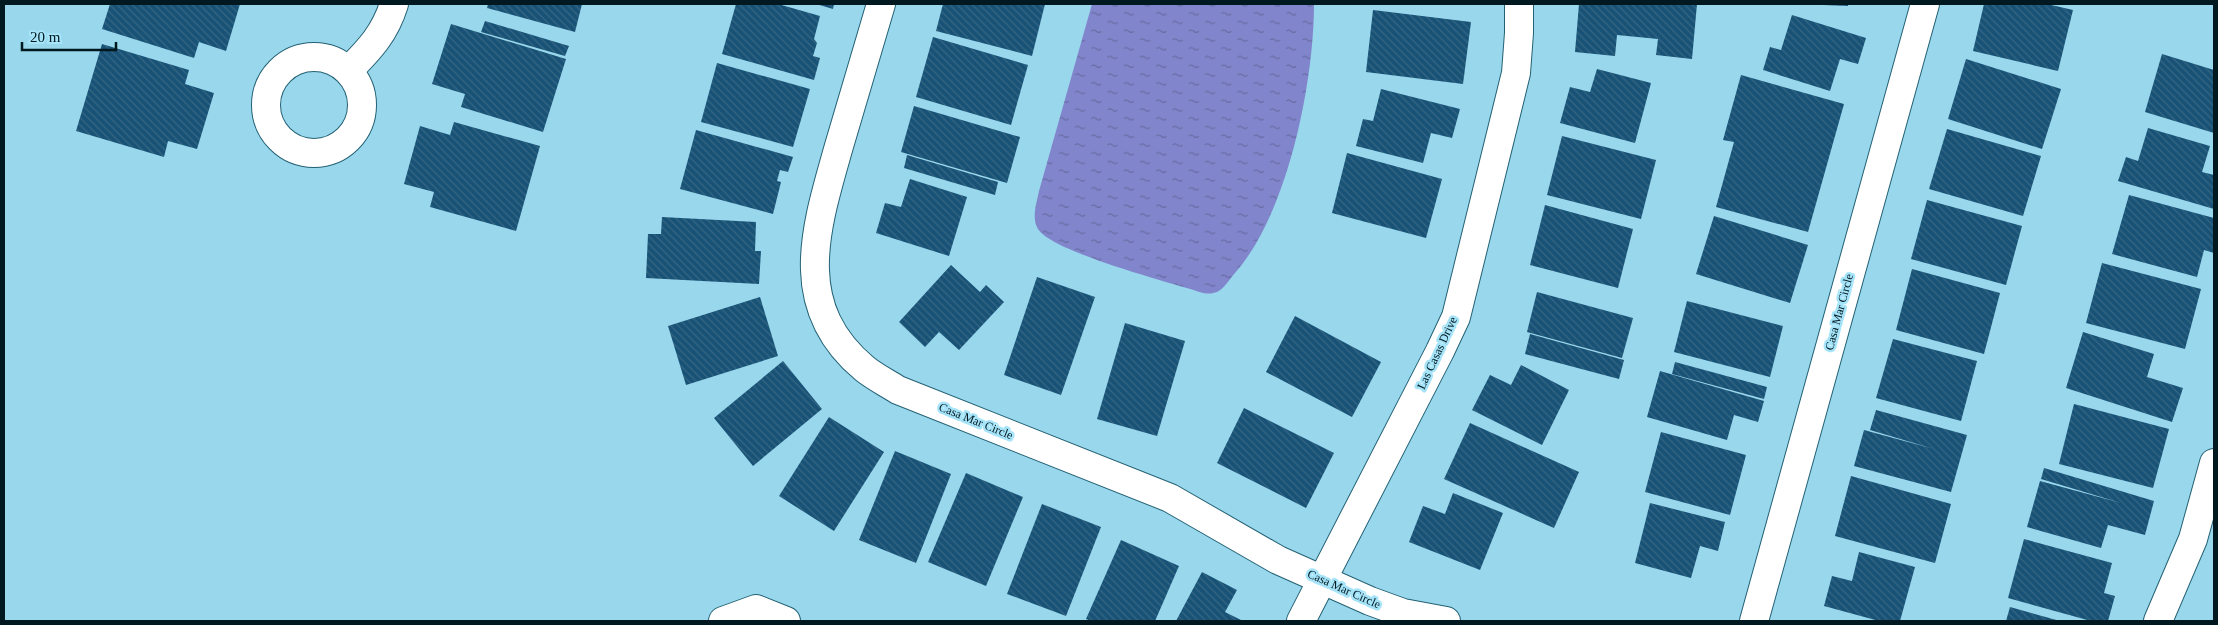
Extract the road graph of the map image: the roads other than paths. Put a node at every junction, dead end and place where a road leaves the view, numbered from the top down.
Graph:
1 (394, 4) edge
2 (881, 4) edge
3 (1518, 4) edge
4 (1925, 4) edge
5 (349, 70) dead end
6 (2214, 463) edge
7 (1322, 579) junction
8 (723, 621) edge
9 (786, 621) edge
10 (1301, 621) edge
11 (1446, 621) edge
12 (1754, 621) edge
13 (2158, 621) edge

1 - 5 street
2 - 7 street, Casa Mar Circle
3 - 7 street, Las Casas Drive
4 - 12 street, Casa Mar Circle
6 - 13 street
7 - 10 street, Las Casas Drive
7 - 11 street, Casa Mar Circle
8 - 9 street

